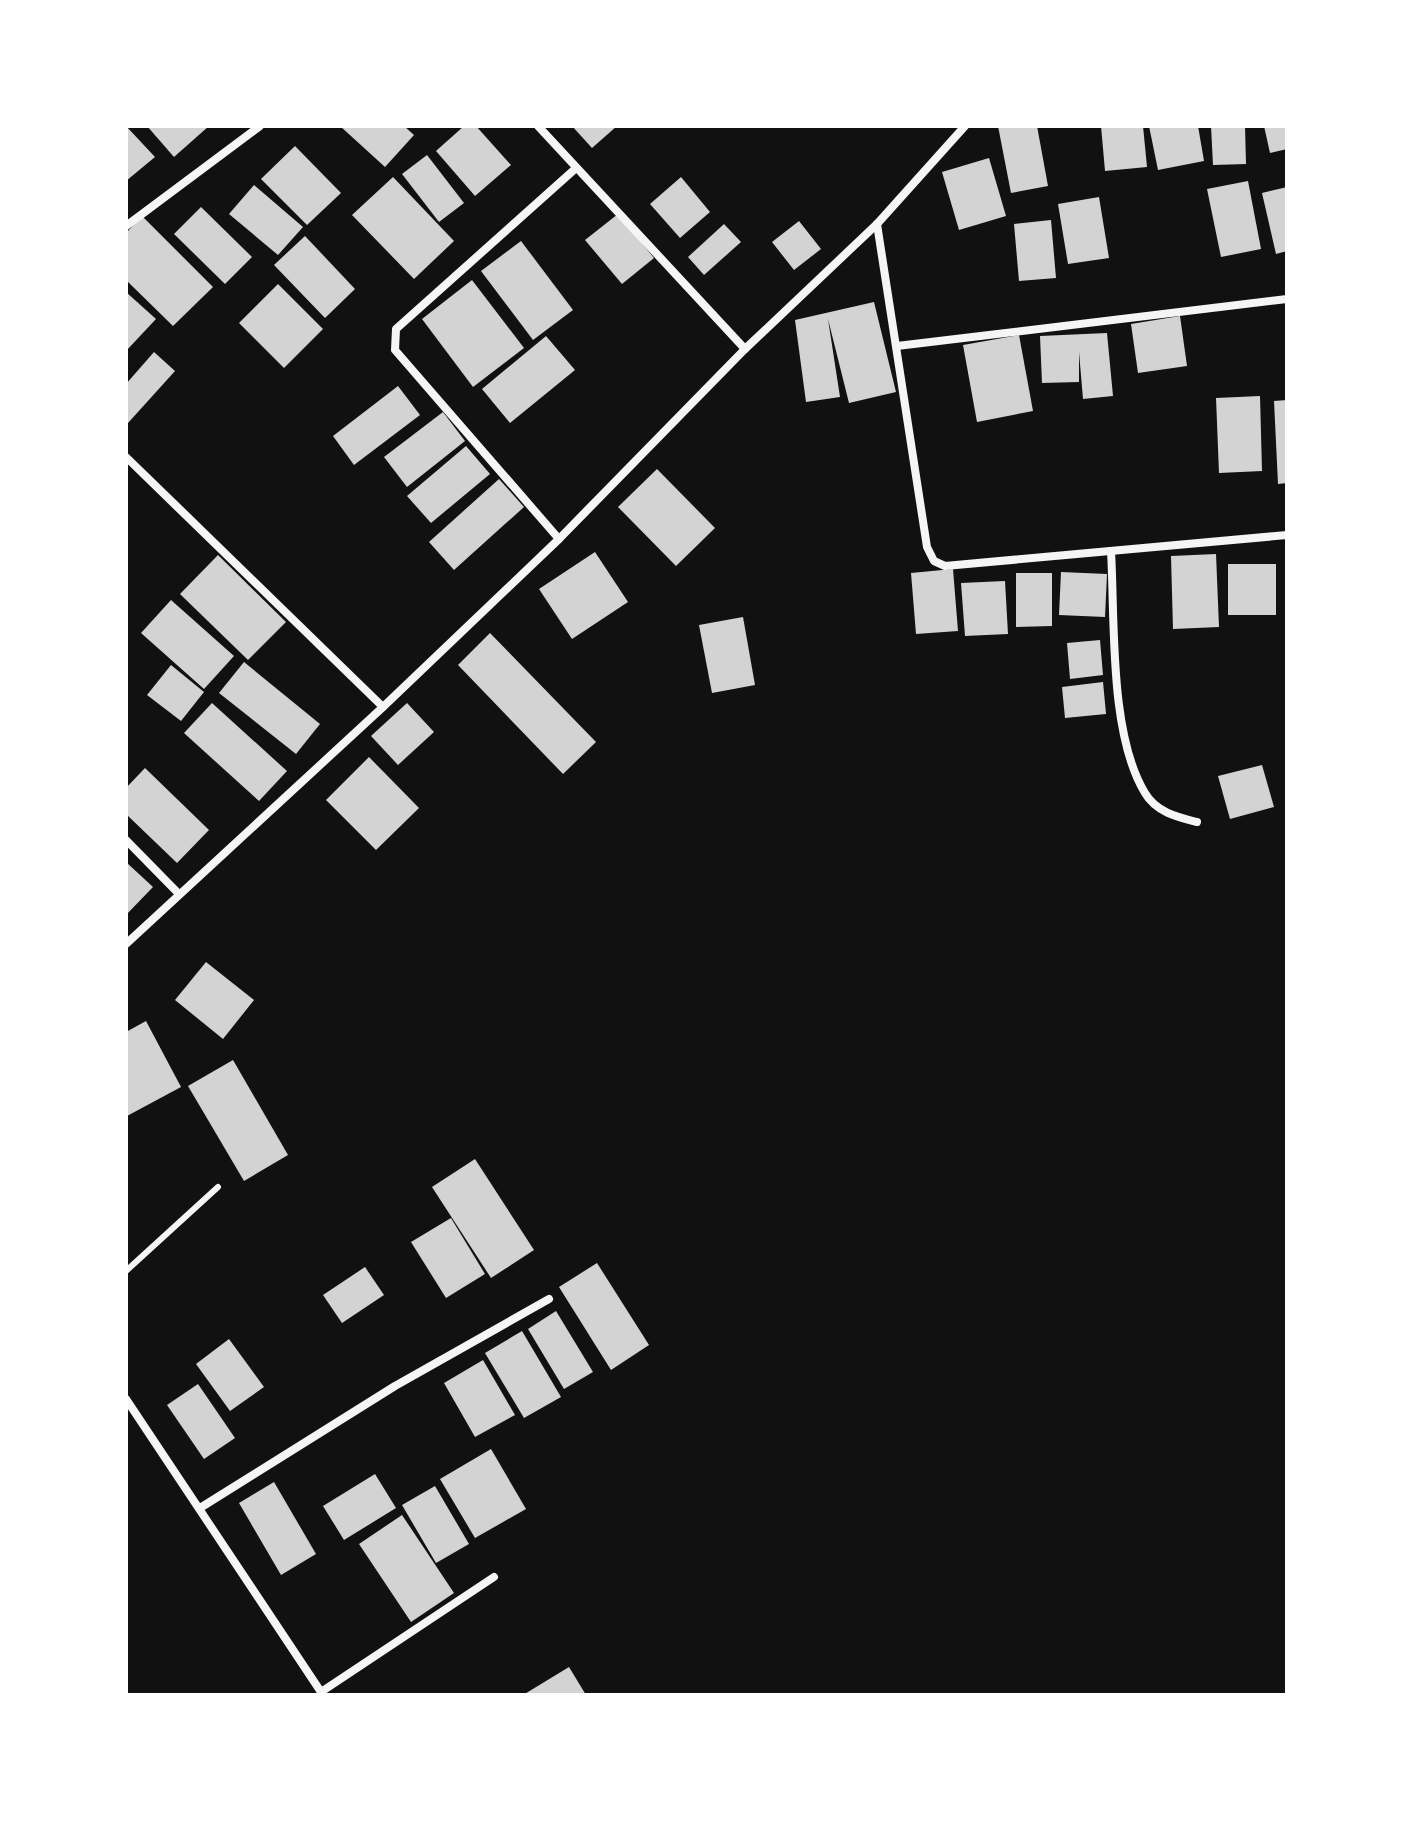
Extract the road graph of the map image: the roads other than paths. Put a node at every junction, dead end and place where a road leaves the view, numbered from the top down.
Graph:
1 (260, 126) edge
2 (538, 126) edge
3 (965, 126) edge
4 (575, 169) junction
5 (877, 224) junction
6 (126, 226) edge
7 (1287, 299) edge
8 (897, 346) junction
9 (745, 349) junction
10 (126, 457) edge
11 (1287, 535) edge
12 (559, 539) junction
13 (1111, 551) junction
14 (383, 707) junction
15 (1197, 822) dead end
16 (126, 840) edge
17 (179, 894) junction
18 (126, 944) edge
19 (218, 1187) dead end
20 (126, 1271) edge
21 (549, 1299) dead end
22 (126, 1399) edge
23 (200, 1508) junction
24 (494, 1577) dead end
25 (322, 1693) edge

1 - 6 street
2 - 4 street
3 - 5 street
4 - 9 street
4 - 12 street
5 - 8 street
5 - 9 street
7 - 8 street
8 - 13 street
9 - 12 street
10 - 14 street
11 - 13 street
12 - 14 street
13 - 15 street
14 - 17 street
16 - 17 street
17 - 18 street
19 - 20 lane
21 - 23 street
22 - 23 street
23 - 25 street
24 - 25 street

